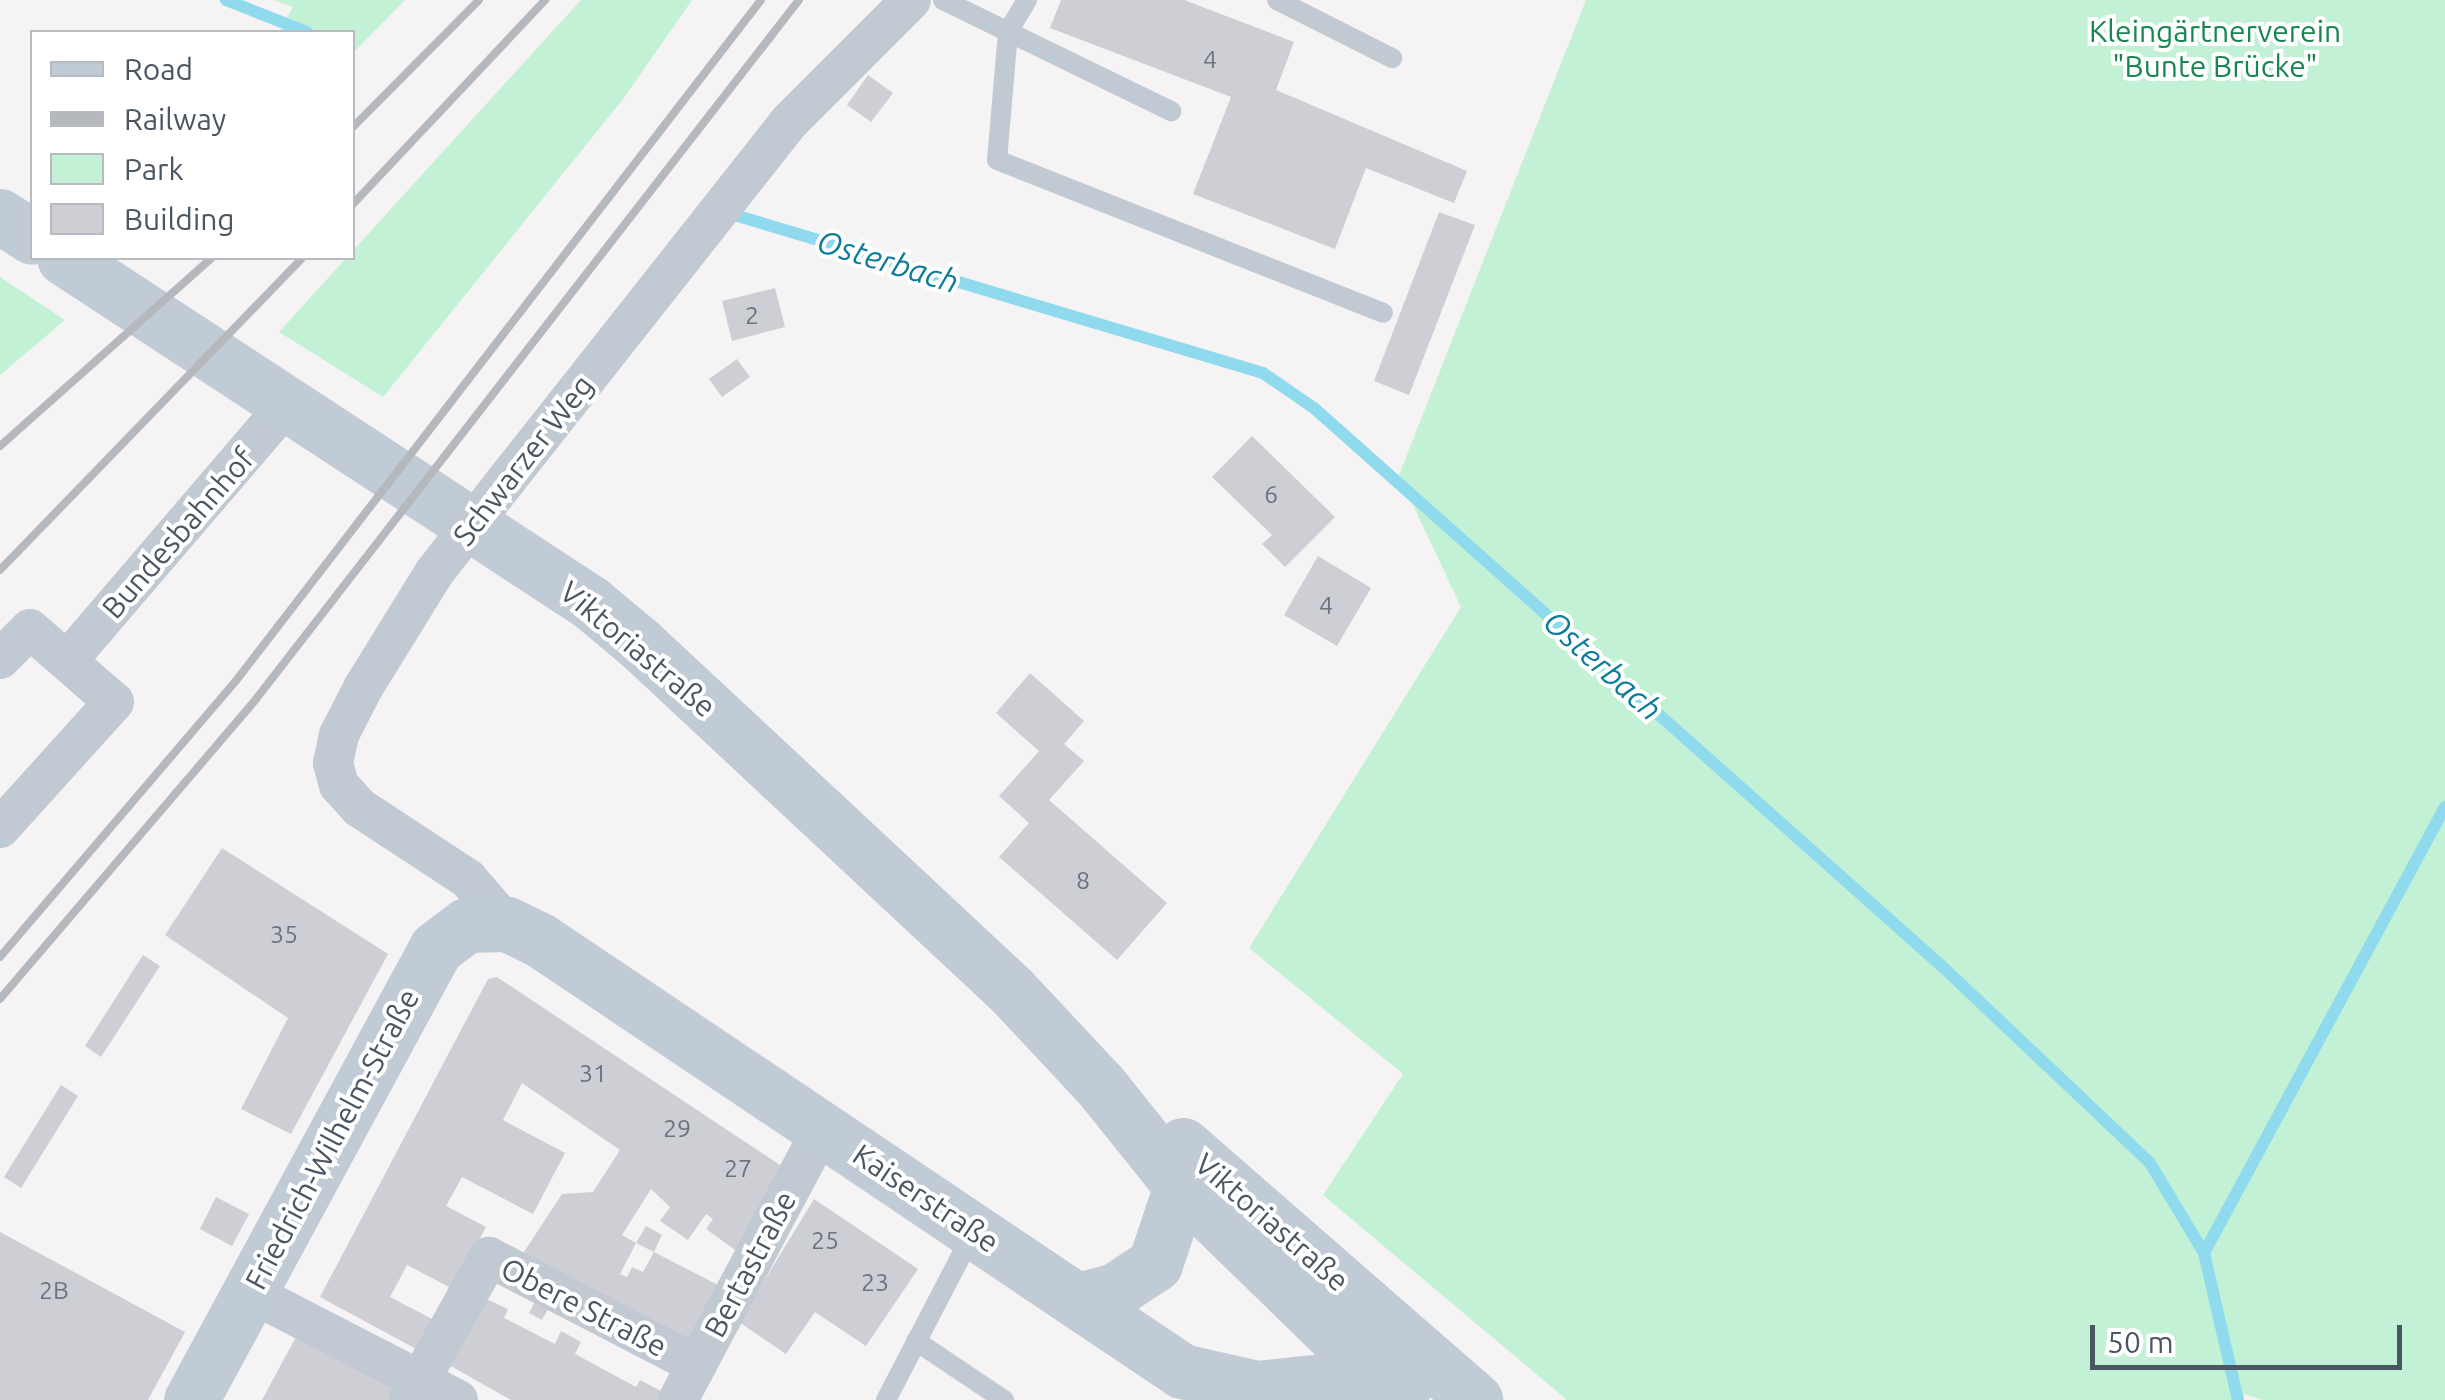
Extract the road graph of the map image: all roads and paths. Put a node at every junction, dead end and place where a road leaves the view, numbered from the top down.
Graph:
1 (912, 0) edge
2 (943, 0) edge
3 (1027, 0) edge
4 (1278, 0) edge
5 (1008, 32) junction
6 (1392, 58) dead end
7 (1171, 111) dead end
8 (0, 216) edge
9 (30, 236) edge
10 (67, 260) edge
11 (1384, 313) dead end
12 (288, 403) junction
13 (0, 659) edge
14 (67, 661) junction
15 (0, 828) edge
16 (507, 924) junction
17 (1100, 1085) junction
18 (822, 1129) junction
19 (1181, 1186) junction
20 (975, 1230) junction
21 (249, 1292) junction
22 (1077, 1300) junction
23 (916, 1341) junction
24 (688, 1382) edge
25 (1420, 1388) edge
26 (415, 1390) edge
27 (1286, 1394) edge
28 (191, 1400) edge
29 (458, 1400) edge
30 (886, 1400) edge
31 (1004, 1400) edge

1 - 16 street, Schwarzer Weg, bridge
2 - 5 lane
3 - 5 lane
4 - 6 lane
5 - 7 lane
5 - 11 lane
8 - 9 main road
10 - 12 main road, Viktoriastraße
12 - 14 street, Bundesbahnhof
12 - 17 main road, Viktoriastraße
13 - 14 street
14 - 15 street
16 - 18 main road, Kaiserstraße
16 - 21 main road, Friedrich-Wilhelm-Straße
17 - 19 main road, Viktoriastraße
17 - 25 main road, Viktoriastraße
18 - 20 main road, Kaiserstraße
18 - 24 street, Bertastraße
19 - 22 main road
19 - 25 main road, Viktoriastraße
20 - 22 main road, Kaiserstraße
20 - 23 lane
21 - 26 street
21 - 28 main road, Friedrich-Wilhelm-Straße
22 - 27 main road, Kaiserstraße
23 - 30 lane
23 - 31 lane
24 - 26 street, Obere Straße
25 - 27 main road, Kaiserstraße
26 - 29 street

